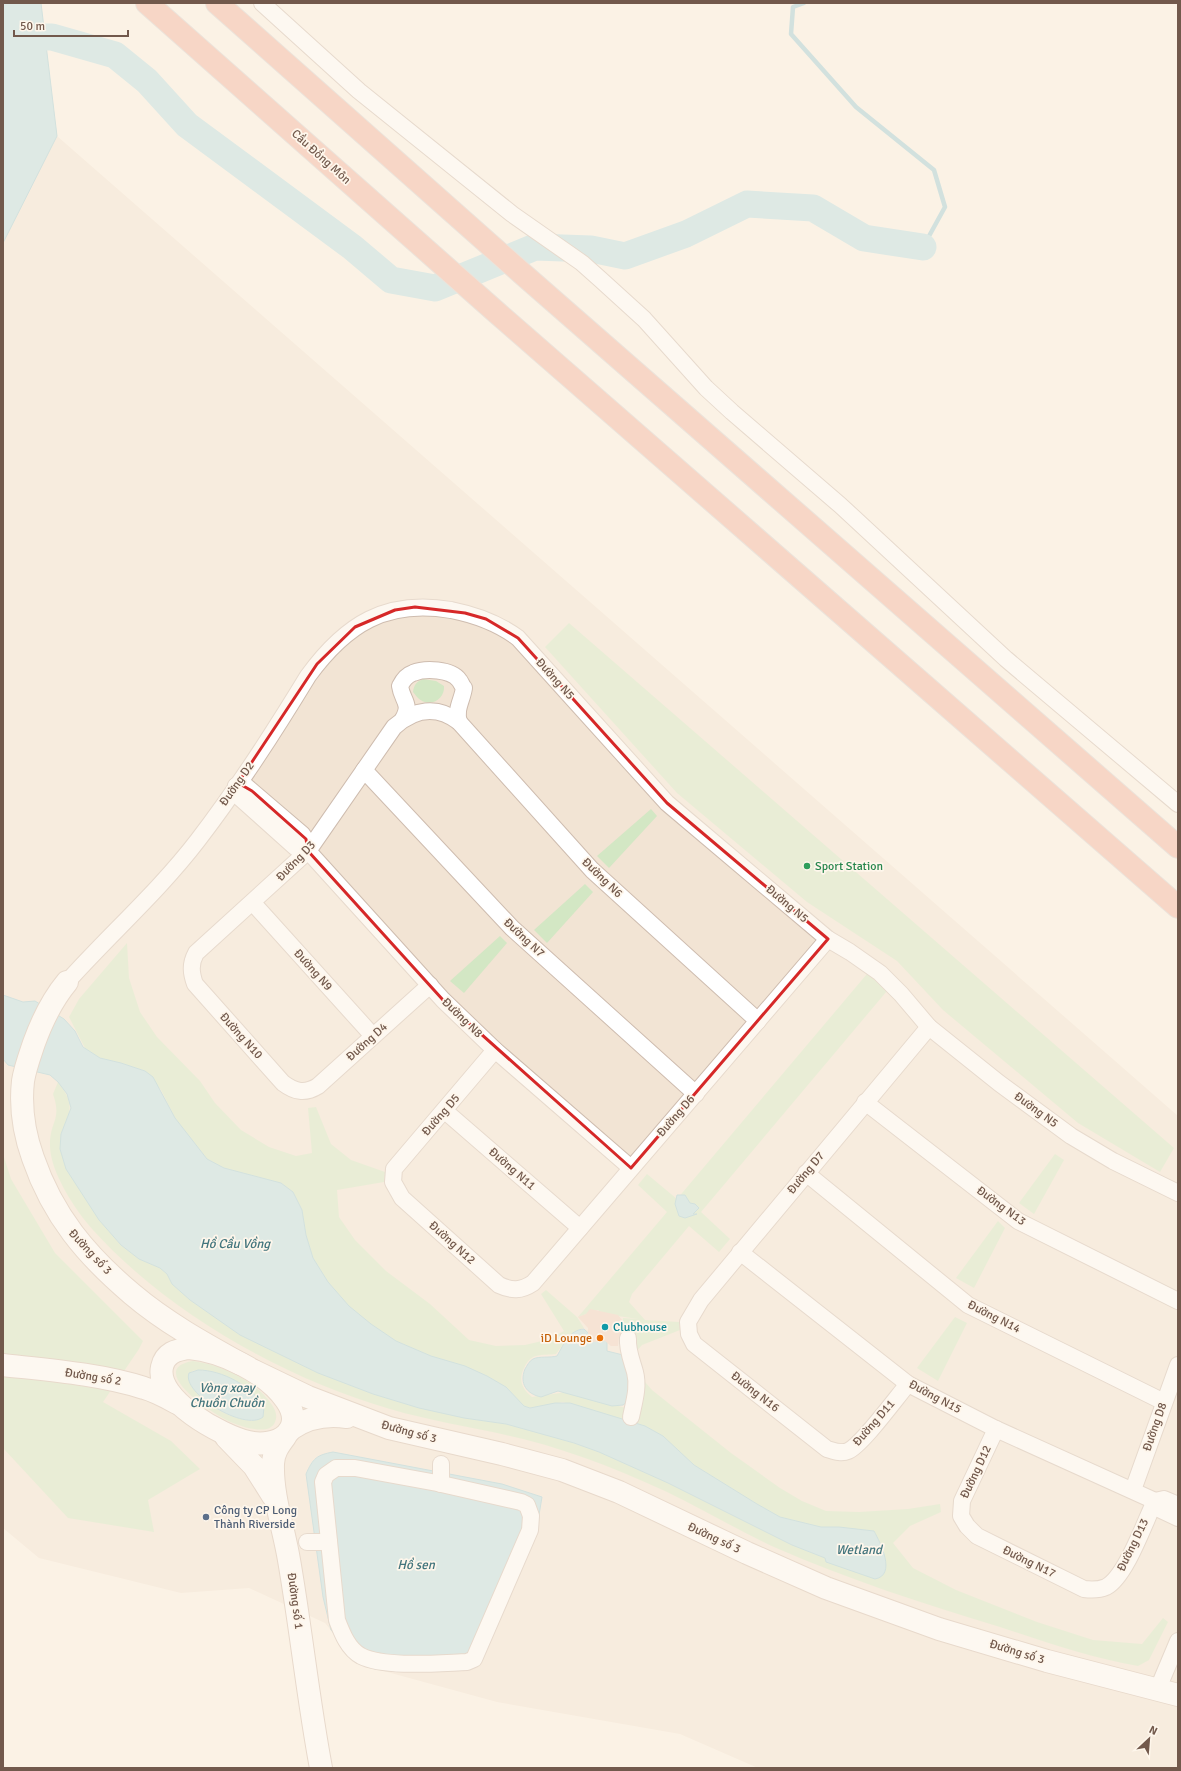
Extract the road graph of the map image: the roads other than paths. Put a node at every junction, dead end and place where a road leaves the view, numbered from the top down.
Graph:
1 (147, 3) edge
2 (217, 3) edge
3 (262, 3) edge
4 (415, 607) joint
5 (403, 719) junction
6 (459, 722) junction
7 (364, 770) junction
8 (236, 786) junction
9 (1178, 804) edge
10 (1178, 847) edge
11 (308, 851) junction
12 (253, 903) junction
13 (1178, 907) edge
14 (828, 939) junction
15 (192, 970) joint
16 (67, 982) joint
17 (430, 985) junction
18 (758, 1021) junction
19 (929, 1027) junction
20 (373, 1036) junction
21 (495, 1050) junction
22 (301, 1092) joint
23 (696, 1094) junction
24 (865, 1102) junction
25 (445, 1111) junction
26 (631, 1168) junction
27 (806, 1173) junction
28 (393, 1182) joint
29 (1178, 1192) edge
30 (580, 1228) junction
31 (740, 1252) junction
32 (521, 1289) joint
33 (132, 1294) junction
34 (1176, 1299) edge
35 (688, 1322) joint
36 (628, 1338) dead end
37 (165, 1359) junction
38 (3, 1365) edge
39 (1178, 1365) edge
40 (248, 1368) junction
41 (908, 1384) junction
42 (1164, 1402) junction
43 (179, 1403) junction
44 (631, 1417) dead end
45 (389, 1428) junction
46 (996, 1429) junction
47 (218, 1430) junction
48 (288, 1433) junction
49 (836, 1452) joint
50 (441, 1464) dead end
51 (441, 1484) junction
52 (1133, 1490) junction
53 (1155, 1501) junction
54 (1178, 1505) edge
55 (279, 1509) junction
56 (961, 1516) joint
57 (1178, 1518) edge
58 (307, 1542) dead end
59 (329, 1542) junction
60 (1106, 1586) joint
61 (1178, 1641) edge
62 (1157, 1691) junction
63 (1178, 1695) edge
64 (321, 1768) edge

1 - 13 highway, Cầu Đồng Môn
2 - 10 highway
3 - 9 street
4 - 8 street, Đường D2
4 - 14 street, Đường N5
5 - 6 street, Đường N6
5 - 6 street
5 - 7 street, Đường D3
6 - 18 street, Đường N6
7 - 11 street, Đường D3
7 - 23 street, Đường N7
8 - 11 street, Đường N8
8 - 16 street, Đường D2
11 - 12 street, Đường D3
11 - 17 street, Đường N8
12 - 15 street, Đường D3
12 - 20 street, Đường N9
14 - 18 street, Đường D6
14 - 19 street, Đường N5
15 - 22 street, Đường N10
16 - 33 street, Đường số 3
17 - 20 street, Đường D4
17 - 21 street, Đường N8
18 - 23 street, Đường D6
19 - 24 street, Đường D7
19 - 29 street, Đường N5
20 - 22 street, Đường D4
21 - 25 street, Đường D5
21 - 26 street, Đường N8
23 - 26 street, Đường D6
24 - 27 street, Đường D7
24 - 34 street, Đường N13
25 - 28 street, Đường D5
25 - 30 street, Đường N11
26 - 30 street, Đường D6
27 - 31 street, Đường D7
27 - 42 street, Đường N14
28 - 32 street, Đường N12
30 - 32 street, Đường D6
31 - 35 street, Đường D7
31 - 41 street, Đường N15
33 - 37 street
33 - 40 street, Đường số 3
35 - 49 street, Đường N16
36 - 44 street
37 - 40 street
37 - 43 street
38 - 43 street, Đường số 2
39 - 42 street, Đường D8
40 - 45 street, Đường số 3
40 - 48 street
41 - 46 street, Đường N15
41 - 49 street, Đường D11
42 - 52 street, Đường D8
43 - 47 street
45 - 48 street
45 - 62 street, Đường số 3
46 - 52 street, Đường N15
46 - 56 street, Đường D12
47 - 48 street
47 - 55 street
48 - 55 street, Đường số 1
50 - 51 street
51 - 59 street
51 - 59 street
52 - 53 street, Đường N15
53 - 54 street, Đường N15
53 - 57 street, Đường N15
53 - 60 street, Đường D13
55 - 64 street, Đường số 1
56 - 60 street, Đường N17
58 - 59 street
61 - 62 street
62 - 63 street, Đường số 3

